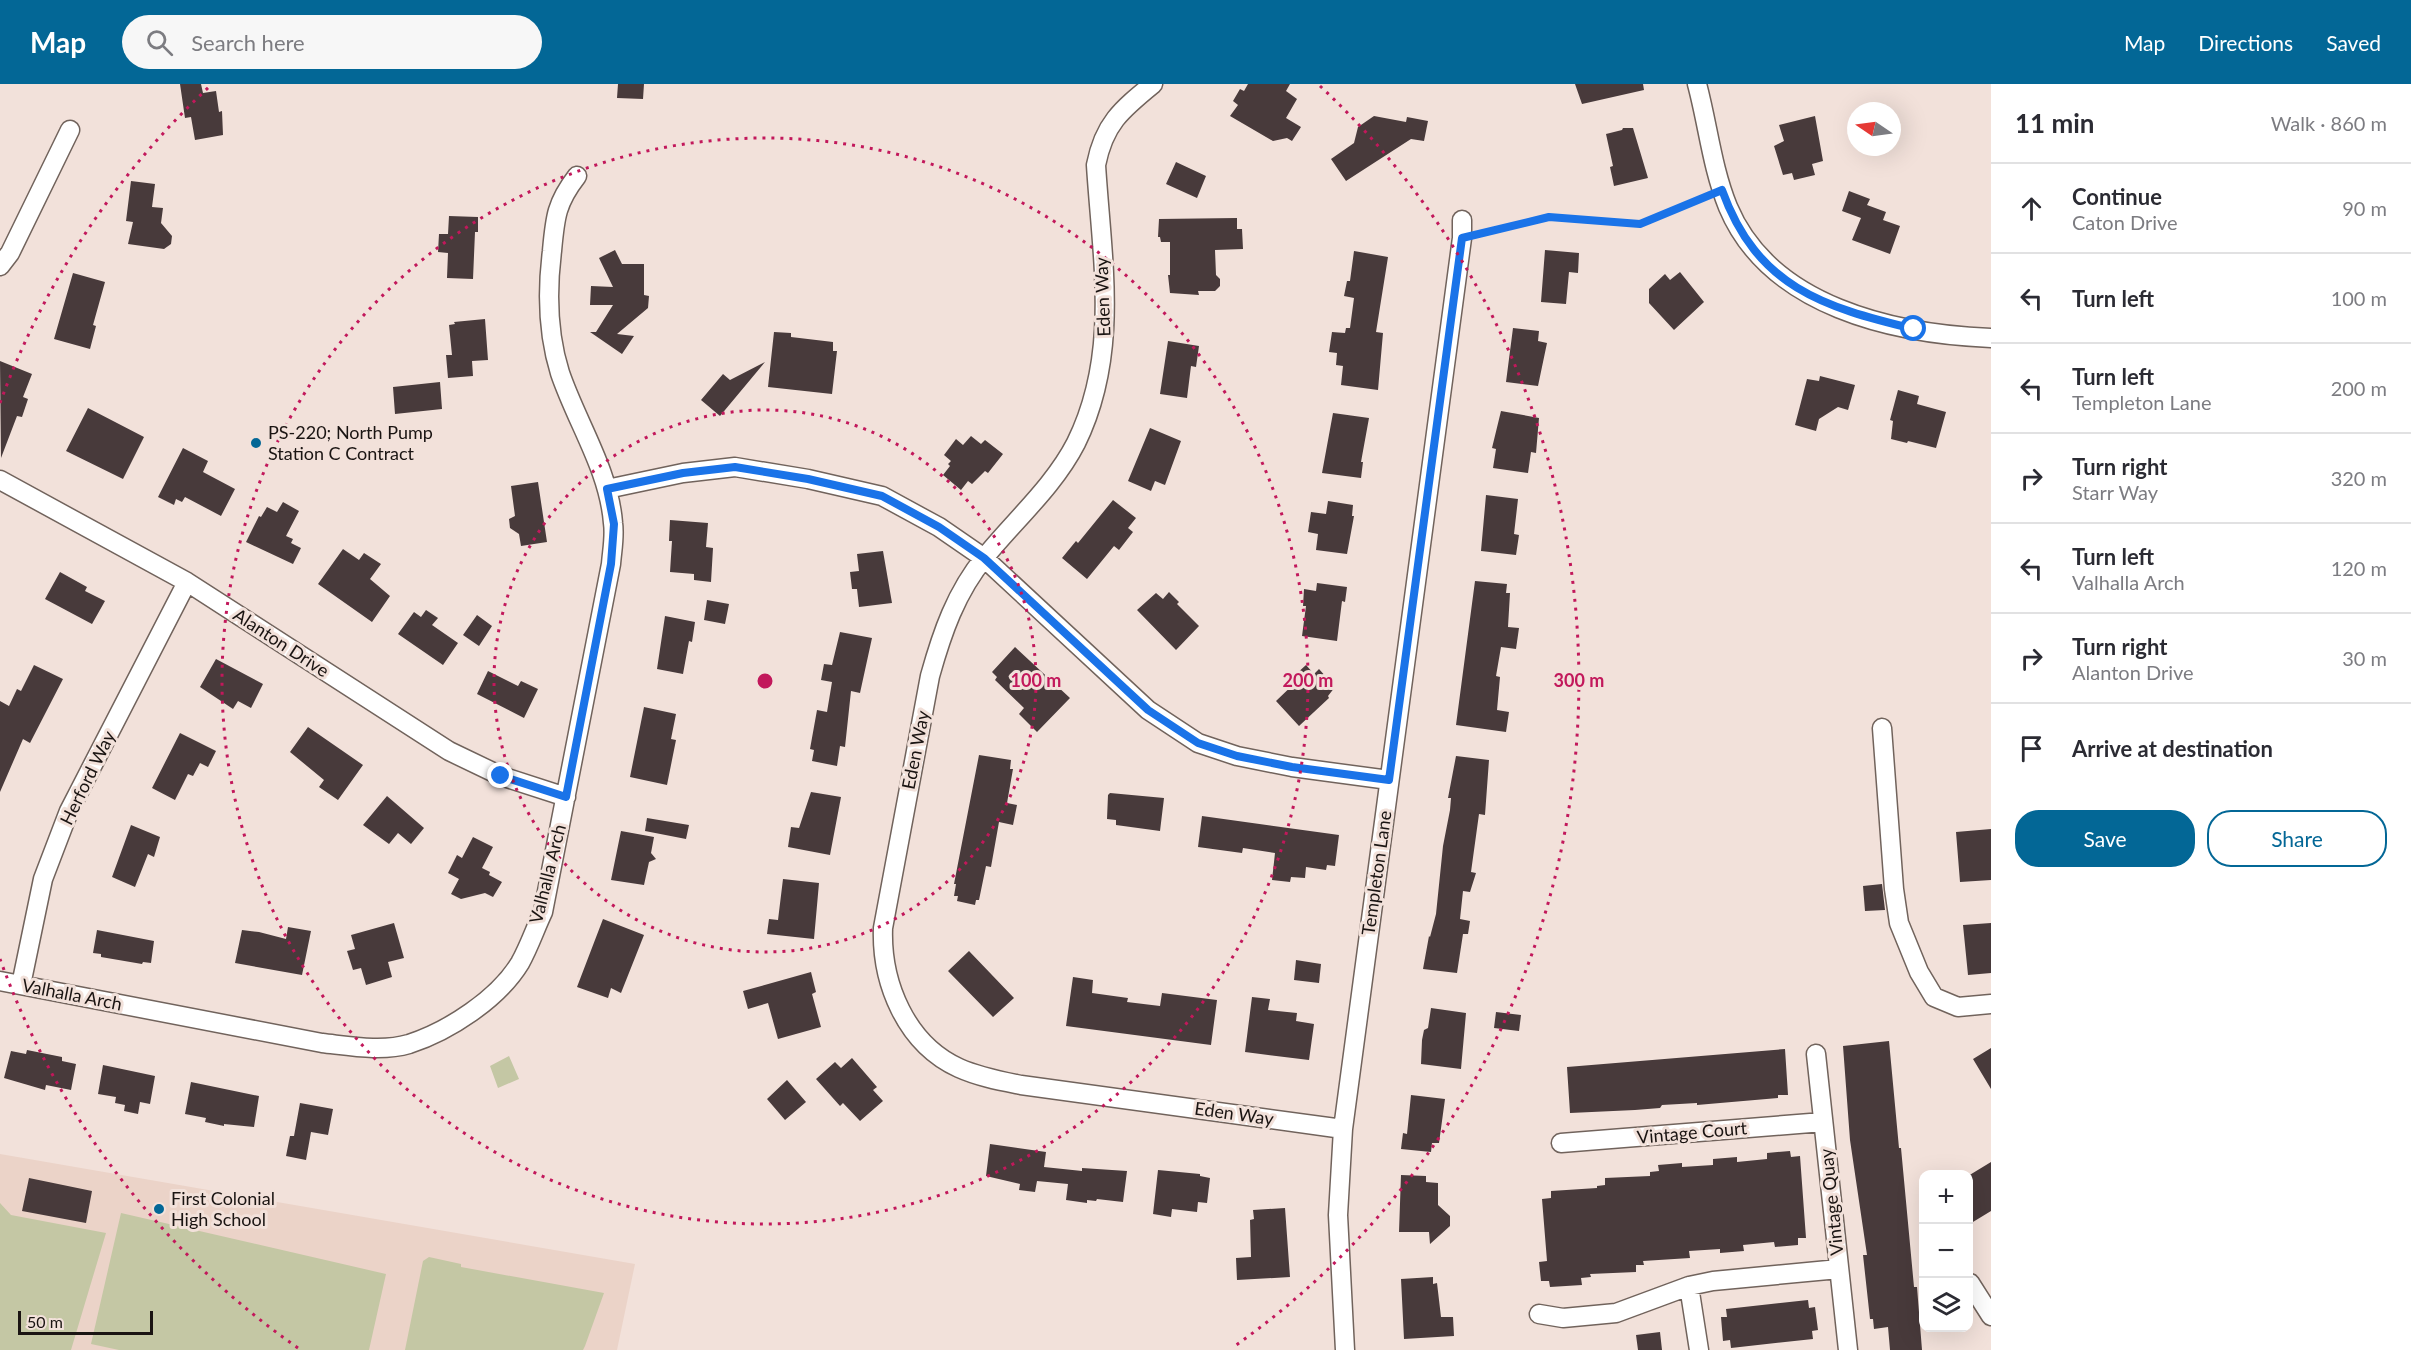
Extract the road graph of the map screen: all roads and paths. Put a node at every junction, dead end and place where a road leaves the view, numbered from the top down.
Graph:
1 (1153, 84) edge
2 (1697, 84) edge
3 (70, 130) dead end
4 (577, 176) dead end
5 (1722, 190) junction
6 (1462, 220) dead end
7 (1462, 238) junction
8 (0, 266) edge
9 (1991, 338) edge
10 (0, 480) edge
11 (607, 489) junction
12 (984, 558) junction
13 (187, 582) junction
14 (1882, 728) dead end
15 (1389, 780) junction
16 (566, 797) junction
17 (0, 981) edge
18 (21, 985) junction
19 (1991, 1004) edge
20 (1816, 1054) dead end
21 (1823, 1122) junction
22 (1342, 1129) junction
23 (1561, 1143) dead end
24 (1839, 1269) junction
25 (1689, 1286) junction
26 (1973, 1288) edge
27 (1539, 1314) dead end
28 (1991, 1316) edge
29 (1345, 1350) edge
30 (1699, 1350) edge
31 (1848, 1350) edge

1 - 12 street, Eden Way
2 - 5 street
3 - 8 street
4 - 11 street, Valhalla Arch
5 - 7 path
5 - 9 street
6 - 7 street, Templeton Lane
7 - 15 street, Templeton Lane
10 - 13 street, Alanton Drive
11 - 12 street
11 - 16 street, Valhalla Arch
12 - 15 street
12 - 22 street, Eden Way
13 - 16 street, Alanton Drive
13 - 18 street, Herford Way
14 - 19 street
15 - 22 street, Templeton Lane
16 - 18 street, Valhalla Arch
17 - 18 street, Valhalla Arch
20 - 21 street, Vintage Quay
21 - 23 street, Vintage Court
21 - 24 street, Vintage Quay
22 - 29 street, Templeton Lane
24 - 25 street
24 - 31 street, Vintage Quay
25 - 27 street
25 - 30 street
26 - 28 street

